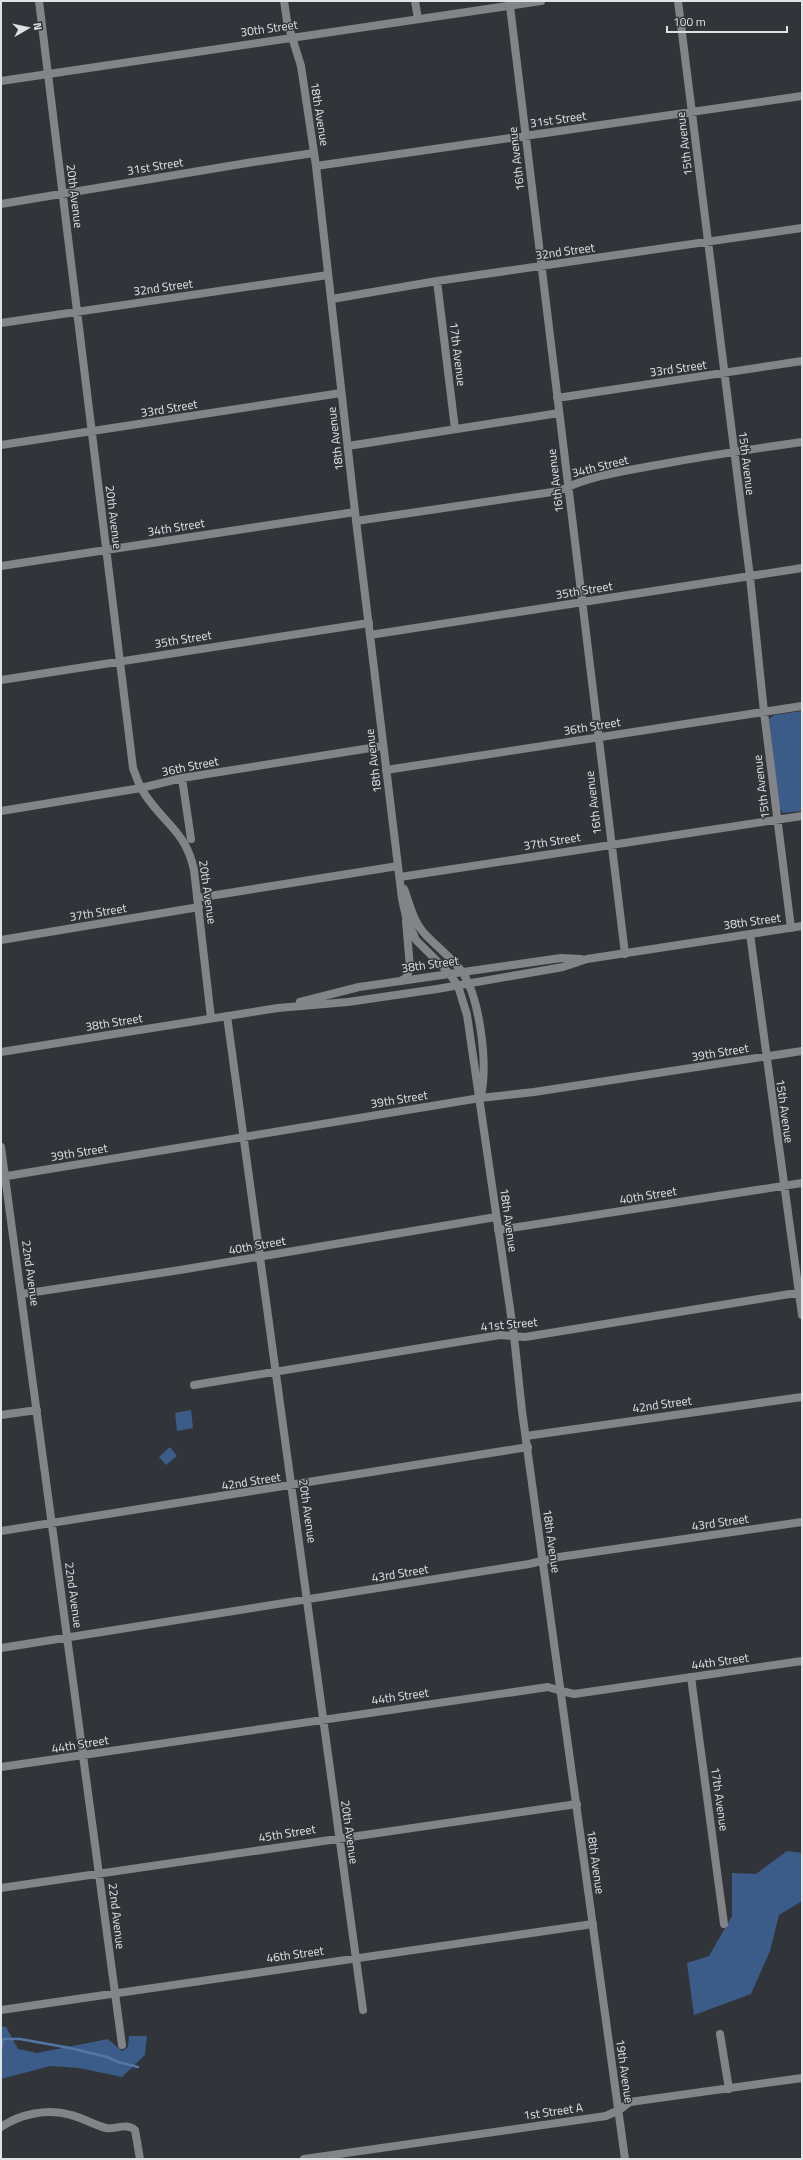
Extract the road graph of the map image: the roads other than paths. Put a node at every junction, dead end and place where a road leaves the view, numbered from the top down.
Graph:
1 (39, 1) edge
2 (284, 1) edge
3 (415, 1) edge
4 (541, 1) edge
5 (678, 1) edge
6 (510, 6) junction
7 (418, 19) junction
8 (292, 36) junction
9 (47, 74) junction
10 (1, 80) edge
11 (802, 96) edge
12 (692, 113) junction
13 (525, 136) junction
14 (314, 153) junction
15 (316, 166) junction
16 (62, 194) junction
17 (1, 204) edge
18 (802, 228) edge
19 (707, 242) junction
20 (542, 266) junction
21 (328, 275) junction
22 (437, 281) junction
23 (332, 299) junction
24 (77, 312) junction
25 (1, 323) edge
26 (802, 361) edge
27 (724, 373) junction
28 (341, 393) junction
29 (557, 398) junction
30 (559, 413) junction
31 (455, 430) junction
32 (92, 432) junction
33 (802, 442) edge
34 (1, 445) edge
35 (348, 446) junction
36 (733, 452) junction
37 (568, 486) junction
38 (355, 512) junction
39 (356, 521) junction
40 (106, 549) junction
41 (1, 566) edge
42 (802, 568) edge
43 (750, 577) junction
44 (582, 602) junction
45 (369, 623) junction
46 (370, 635) junction
47 (120, 661) junction
48 (1, 680) edge
49 (802, 706) edge
50 (764, 712) junction
51 (598, 737) junction
52 (383, 746) junction
53 (386, 770) junction
54 (182, 778) junction
55 (141, 788) junction
56 (1, 811) edge
57 (802, 816) edge
58 (777, 820) junction
59 (191, 839) dead end
60 (610, 844) junction
61 (398, 866) junction
62 (400, 877) junction
63 (197, 898) junction
64 (198, 907) junction
65 (406, 917) junction
66 (802, 926) edge
67 (791, 928) junction
68 (750, 934) junction
69 (1, 940) edge
70 (625, 954) junction
71 (586, 959) junction
72 (462, 972) junction
73 (449, 973) junction
74 (400, 981) junction
75 (469, 984) junction
76 (458, 986) junction
77 (278, 1008) junction
78 (227, 1016) junction
79 (211, 1018) junction
80 (802, 1051) edge
81 (1, 1052) edge
82 (766, 1057) junction
83 (480, 1098) junction
84 (244, 1137) junction
85 (1, 1147) edge
86 (3, 1177) edge
87 (802, 1183) edge
88 (784, 1186) junction
89 (496, 1217) junction
90 (498, 1230) junction
91 (260, 1256) junction
92 (800, 1292) edge
93 (22, 1294) junction
94 (802, 1316) edge
95 (514, 1336) junction
96 (276, 1373) junction
97 (194, 1385) dead end
98 (802, 1397) edge
99 (37, 1410) junction
100 (1, 1415) edge
101 (526, 1436) junction
102 (528, 1447) junction
103 (292, 1486) junction
104 (802, 1522) edge
105 (52, 1523) junction
106 (1, 1531) edge
107 (544, 1561) junction
108 (308, 1600) junction
109 (68, 1637) junction
110 (1, 1648) edge
111 (802, 1661) edge
112 (691, 1677) junction
113 (561, 1691) junction
114 (324, 1719) junction
115 (83, 1755) junction
116 (1, 1767) edge
117 (577, 1804) junction
118 (339, 1838) junction
119 (99, 1874) junction
120 (1, 1888) edge
121 (593, 1924) junction
122 (724, 1924) dead end
123 (356, 1957) junction
124 (601, 1987) joint
125 (115, 1993) junction
126 (1, 2010) edge
127 (363, 2010) dead end
128 (720, 2034) dead end
129 (122, 2045) dead end
130 (802, 2078) edge
131 (729, 2089) junction
132 (619, 2110) junction
133 (1, 2128) edge
134 (140, 2159) edge
135 (304, 2159) edge
136 (625, 2159) edge

1 - 9 street, 20th Avenue
2 - 8 street, 18th Avenue
3 - 7 street
4 - 6 street, 30th Street
5 - 12 street, 15th Avenue
6 - 7 street, 30th Street
6 - 13 street, 16th Avenue
7 - 8 street, 30th Street
8 - 9 street, 30th Street
8 - 14 street, 18th Avenue
9 - 10 street, 30th Street
9 - 16 street, 20th Avenue
11 - 12 street, 31st Street
12 - 13 street, 31st Street
12 - 19 street, 15th Avenue
13 - 15 street, 31st Street
13 - 20 street, 16th Avenue
14 - 15 street, 18th Avenue
14 - 16 street, 31st Street
15 - 21 street, 18th Avenue
16 - 17 street, 31st Street
16 - 24 street, 20th Avenue
18 - 19 street, 32nd Street
19 - 20 street, 32nd Street
19 - 27 street, 15th Avenue
20 - 22 street, 32nd Street
20 - 29 street, 16th Avenue
21 - 23 street, 18th Avenue
21 - 24 street, 32nd Street
22 - 23 street, 32nd Street
22 - 31 street, 17th Avenue
23 - 28 street, 18th Avenue
24 - 25 street, 32nd Street
24 - 32 street, 20th Avenue
26 - 27 street, 33rd Street
27 - 29 street, 33rd Street
27 - 36 street, 15th Avenue
28 - 32 street, 33rd Street
28 - 35 street, 18th Avenue
29 - 30 street, 16th Avenue
30 - 31 street
30 - 37 street, 16th Avenue
31 - 35 street
32 - 34 street, 33rd Street
32 - 40 street, 20th Avenue
33 - 36 street, 34th Street
35 - 38 street, 18th Avenue
36 - 37 street, 34th Street
36 - 43 street, 15th Avenue
37 - 39 street, 34th Street
37 - 44 street, 16th Avenue
38 - 39 street, 18th Avenue
38 - 40 street, 34th Street
39 - 45 street, 18th Avenue
40 - 41 street, 34th Street
40 - 47 street, 20th Avenue
42 - 43 street, 35th Street
43 - 44 street, 35th Street
43 - 50 street, 15th Avenue
44 - 46 street, 35th Street
44 - 51 street, 16th Avenue
45 - 46 street, 18th Avenue
45 - 47 street, 35th Street
46 - 52 street, 18th Avenue
47 - 48 street, 35th Street
47 - 55 street, 20th Avenue
49 - 50 street, 36th Street
50 - 51 street, 36th Street
50 - 58 street, 15th Avenue
51 - 53 street, 36th Street
51 - 60 street, 16th Avenue
52 - 53 street, 18th Avenue
52 - 54 street, 36th Street
53 - 61 street, 18th Avenue
54 - 55 street, 36th Street
54 - 59 street
55 - 56 street, 36th Street
55 - 63 street, 20th Avenue
57 - 58 street, 37th Street
58 - 60 street, 37th Street
58 - 67 street, 15th Avenue
60 - 62 street, 37th Street
60 - 70 street, 16th Avenue
61 - 62 street, 18th Avenue
61 - 63 street
62 - 65 street, 18th Avenue
62 - 72 street, 18th Avenue
63 - 64 street, 20th Avenue
64 - 69 street, 37th Street
64 - 79 street, 20th Avenue
65 - 73 street, 18th Avenue
65 - 74 street
66 - 67 street, 38th Street
67 - 68 street, 38th Street
68 - 70 street, 38th Street
68 - 82 street, 15th Avenue
70 - 71 street, 38th Street
71 - 72 street, 38th Street
71 - 75 street, 38th Street
72 - 73 street, 38th Street
72 - 75 street, 18th Avenue
73 - 74 street, 38th Street
73 - 76 street, 18th Avenue
74 - 77 street, 38th Street
75 - 76 street, 38th Street
75 - 83 street, 18th Avenue
76 - 77 street, 38th Street
76 - 83 street, 18th Avenue
77 - 78 street, 38th Street
78 - 79 street, 38th Street
78 - 84 street, 20th Avenue
79 - 81 street, 38th Street
80 - 82 street, 39th Street
82 - 83 street, 39th Street
82 - 88 street, 15th Avenue
83 - 84 street, 39th Street
83 - 89 street, 18th Avenue
84 - 86 street, 39th Street
84 - 91 street, 20th Avenue
85 - 86 street, 22nd Avenue
86 - 93 street, 22nd Avenue
87 - 88 street, 40th Street
88 - 90 street, 40th Street
88 - 92 street, 15th Avenue
89 - 90 street, 18th Avenue
89 - 91 street, 40th Street
90 - 95 street, 18th Avenue
91 - 93 street, 40th Street
91 - 96 street, 20th Avenue
92 - 94 street, 15th Avenue
92 - 95 street, 41st Street
93 - 99 street, 22nd Avenue
95 - 96 street, 41st Street
95 - 101 street, 18th Avenue
96 - 97 street, 41st Street
96 - 103 street, 20th Avenue
98 - 101 street, 42nd Street
99 - 100 street
99 - 105 street, 22nd Avenue
101 - 102 street, 18th Avenue
102 - 103 street, 42nd Street
102 - 107 street, 18th Avenue
103 - 105 street, 42nd Street
103 - 108 street, 20th Avenue
104 - 107 street, 43rd Street
105 - 106 street, 42nd Street
105 - 109 street, 22nd Avenue
107 - 108 street, 43rd Street
107 - 113 street, 18th Avenue
108 - 109 street, 43rd Street
108 - 114 street, 20th Avenue
109 - 110 street, 43rd Street
109 - 115 street, 22nd Avenue
111 - 112 street, 44th Street
112 - 113 street, 44th Street
112 - 122 street, 17th Avenue
113 - 114 street, 44th Street
113 - 117 street, 18th Avenue
114 - 115 street, 44th Street
114 - 118 street, 20th Avenue
115 - 116 street, 44th Street
115 - 119 street, 22nd Avenue
117 - 118 street, 45th Street
117 - 121 street, 18th Avenue
118 - 119 street, 45th Street
118 - 123 street, 20th Avenue
119 - 120 street, 45th Street
119 - 125 street, 22nd Avenue
121 - 123 street, 46th Street
121 - 124 street, 18th Avenue
123 - 125 street, 46th Street
123 - 127 street, 20th Avenue
124 - 132 street, 19th Avenue
125 - 126 street, 46th Street
125 - 129 street, 22nd Avenue
128 - 131 street
130 - 131 street, 1st Street A
131 - 132 street, 1st Street A
132 - 135 street, 1st Street A
132 - 136 street, 19th Avenue
133 - 134 street

